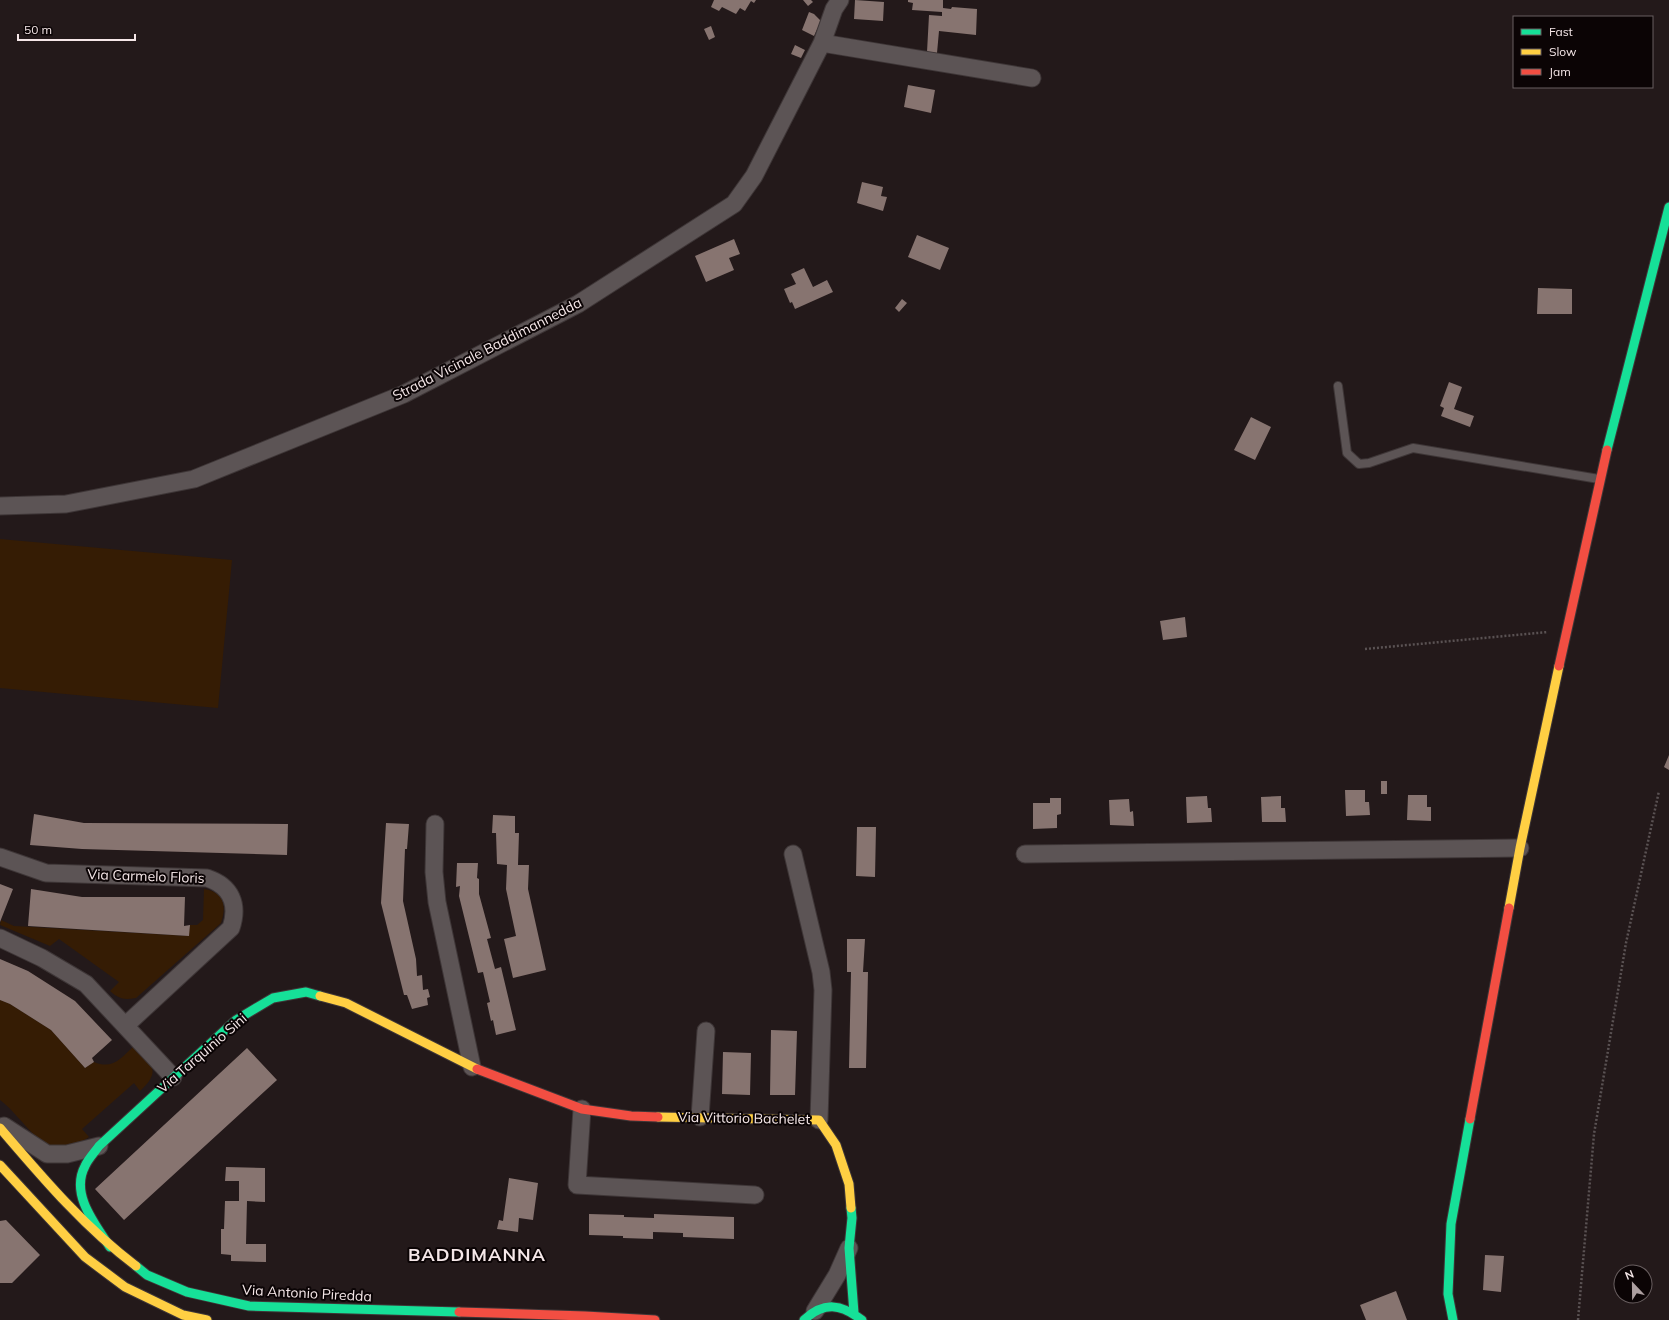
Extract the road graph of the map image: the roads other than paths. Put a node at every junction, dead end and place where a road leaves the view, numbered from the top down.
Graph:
1 (840, 0) edge
2 (822, 43) junction
3 (1032, 78) dead end
4 (1669, 207) edge
5 (1338, 386) dead end
6 (1600, 479) junction
7 (0, 506) edge
8 (435, 824) dead end
9 (1520, 848) junction
10 (793, 854) dead end
11 (1025, 854) dead end
12 (0, 857) edge
13 (0, 938) edge
14 (126, 1025) junction
15 (706, 1031) dead end
16 (472, 1067) junction
17 (173, 1077) junction
18 (582, 1109) junction
19 (700, 1117) junction
20 (819, 1120) junction
21 (0, 1123) edge
22 (0, 1128) edge
23 (99, 1146) junction
24 (0, 1165) edge
25 (755, 1195) dead end
26 (110, 1247) junction
27 (849, 1248) junction
28 (854, 1313) junction
29 (810, 1315) edge
30 (207, 1320) edge
31 (655, 1320) edge
32 (862, 1320) edge
33 (1453, 1320) edge

1 - 2 street, Strada Vicinale Baddimannedda
2 - 3 street
2 - 7 street, Strada Vicinale Baddimannedda
4 - 6 street
5 - 6 lane
6 - 9 street
8 - 16 street
9 - 11 street
9 - 33 street
10 - 20 street
12 - 14 street, Via Carmelo Floris
13 - 14 street
14 - 17 street
15 - 19 street
16 - 17 street, Via Tarquinio Sini
16 - 18 street, Via Vittorio Bachelet
17 - 23 street, Via Tarquinio Sini
18 - 19 street, Via Vittorio Bachelet
18 - 25 street
19 - 20 street, Via Vittorio Bachelet
20 - 27 street, Via Vittorio Bachelet
21 - 23 street, Via Tarquinio Sini
22 - 26 street, Via Antonio Piredda
23 - 26 street, Via Tarquinio Sini
24 - 30 street
26 - 31 street, Via Antonio Piredda
27 - 28 street, Via Vittorio Bachelet
27 - 29 street, Via Vittorio Bachelet
28 - 29 street
28 - 32 street

